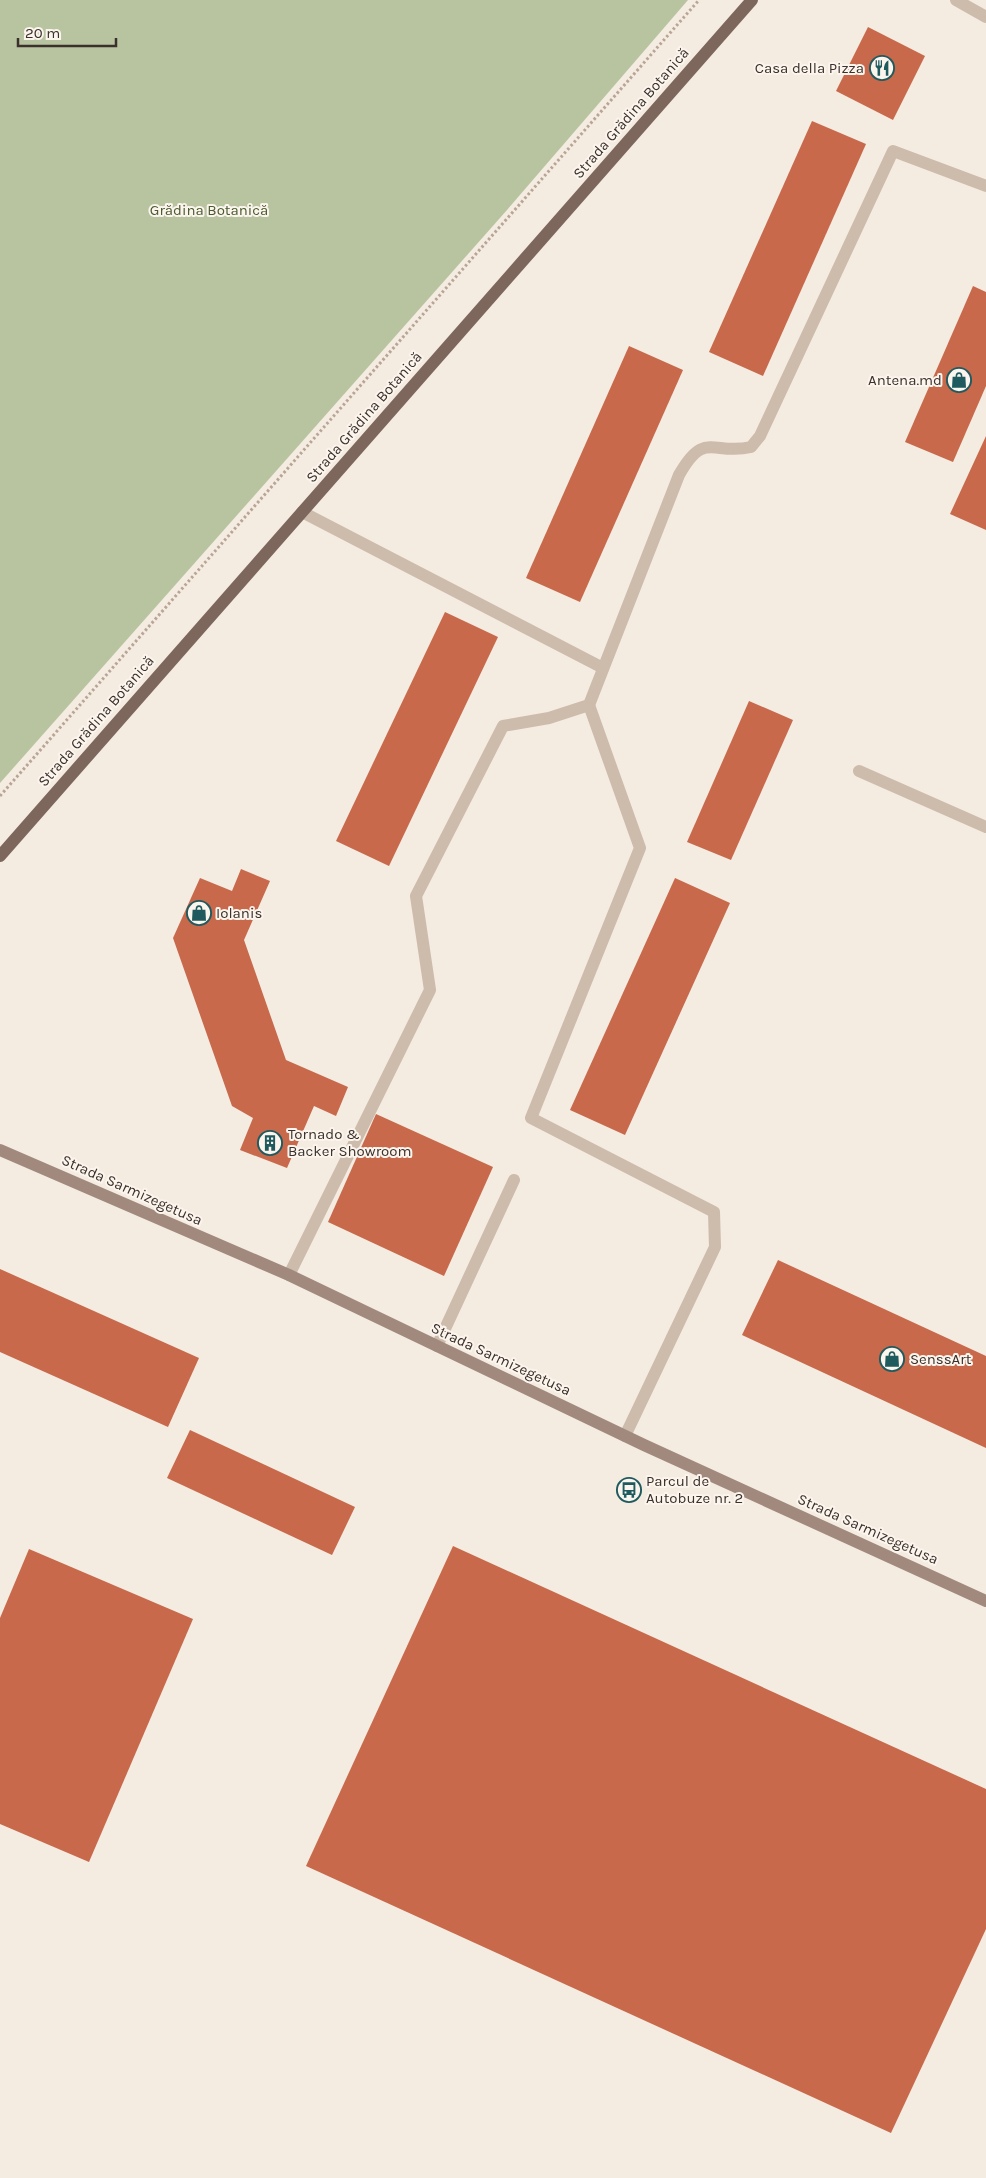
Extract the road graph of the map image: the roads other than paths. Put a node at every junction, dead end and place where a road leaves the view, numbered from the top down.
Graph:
1 (752, 0) edge
2 (956, 0) edge
3 (986, 17) edge
4 (986, 186) edge
5 (302, 512) junction
6 (603, 668) junction
7 (589, 705) junction
8 (859, 770) dead end
9 (986, 827) edge
10 (0, 856) edge
11 (0, 1150) edge
12 (514, 1180) dead end
13 (288, 1275) junction
14 (437, 1346) junction
15 (625, 1436) junction
16 (986, 1601) edge

1 - 5 main road, Strada Grădina Botanică
2 - 3 lane
4 - 6 lane
5 - 6 lane
5 - 10 main road, Strada Grădina Botanică
6 - 7 lane
7 - 13 lane
7 - 15 lane
8 - 9 lane
11 - 13 main road, Strada Sarmizegetusa
12 - 14 lane
13 - 14 main road, Strada Sarmizegetusa
14 - 15 main road, Strada Sarmizegetusa
15 - 16 main road, Strada Sarmizegetusa

